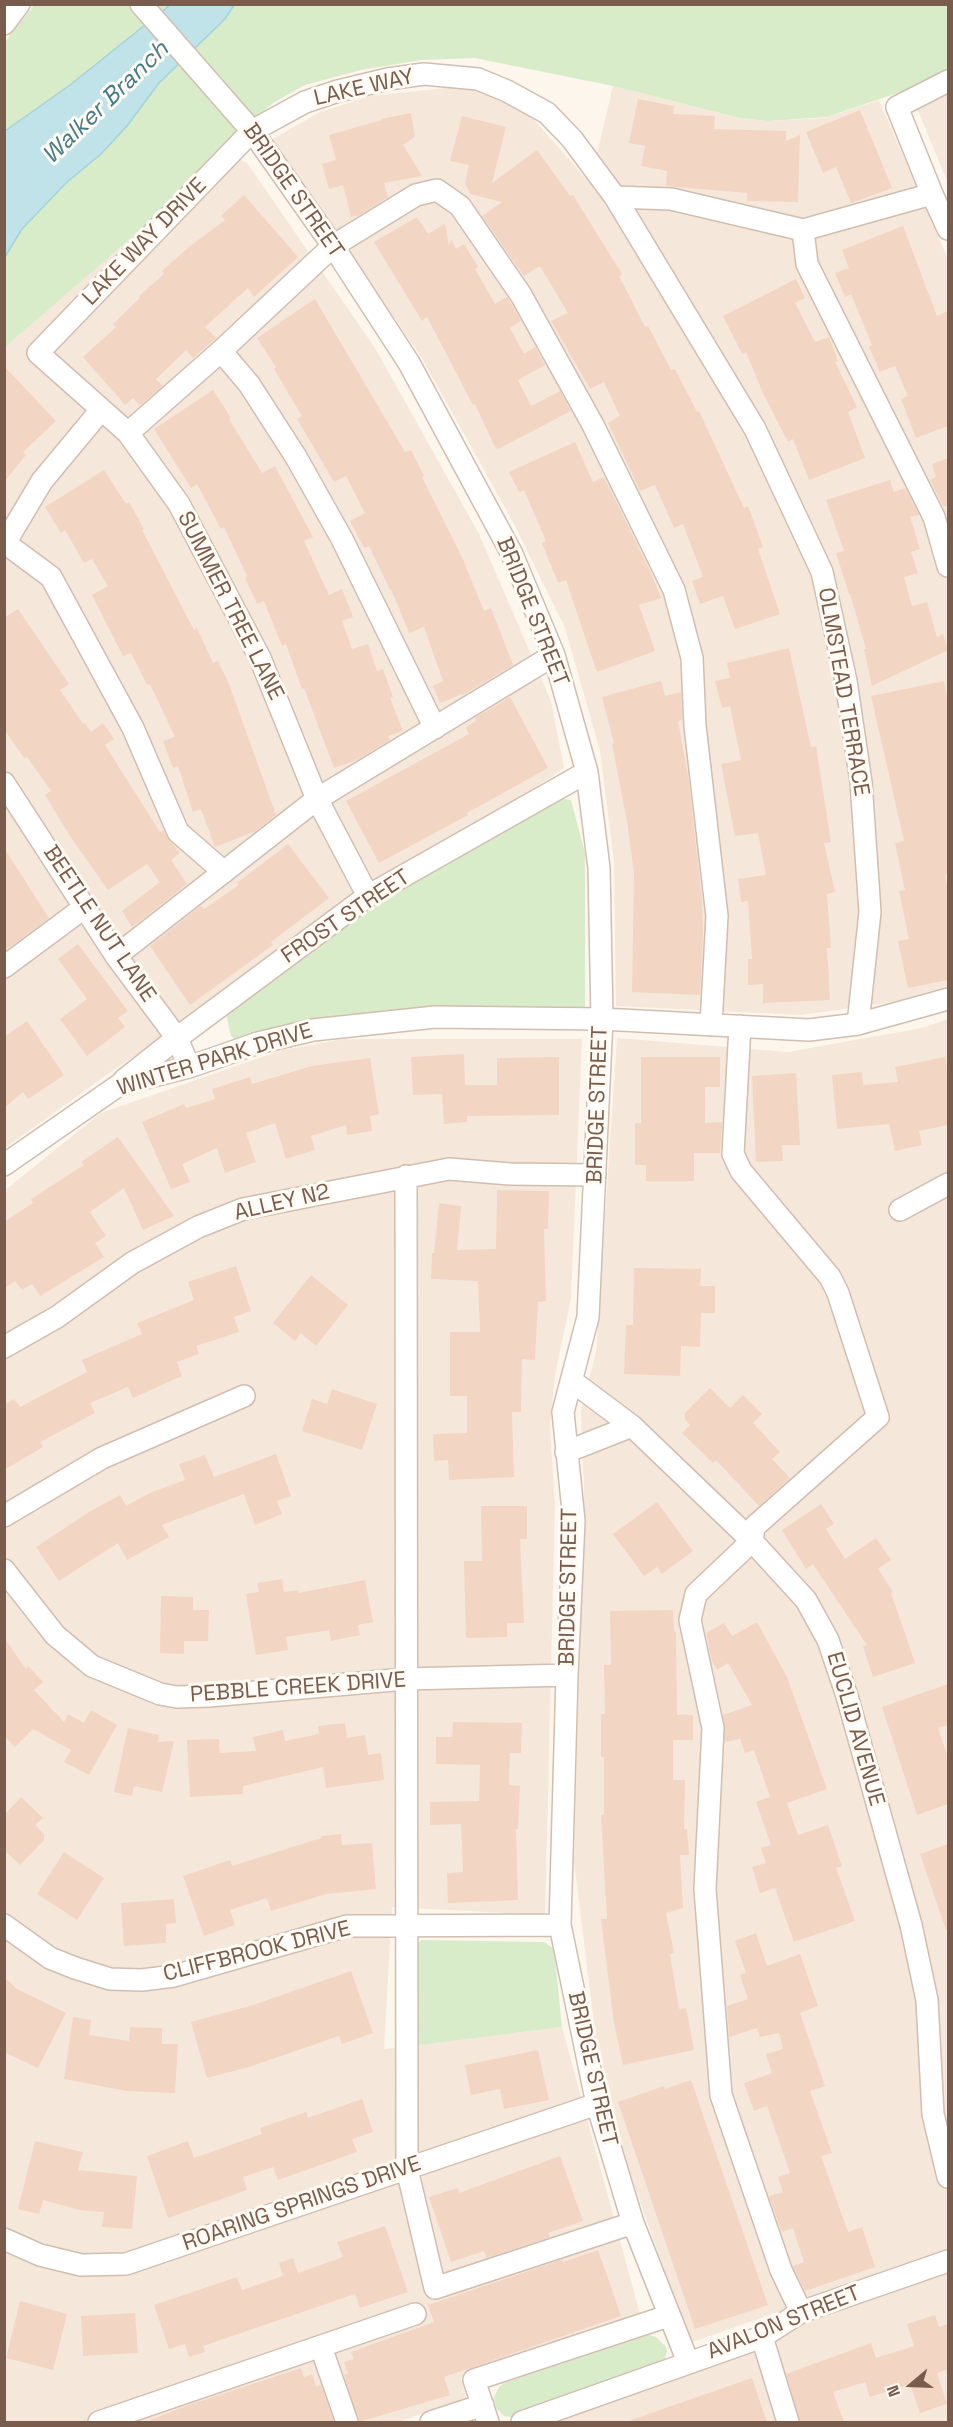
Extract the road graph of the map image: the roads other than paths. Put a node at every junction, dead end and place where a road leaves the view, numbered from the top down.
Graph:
1 (19, 4) edge
2 (141, 4) edge
3 (4, 24) edge
4 (948, 81) edge
5 (252, 131) junction
6 (932, 194) junction
7 (615, 197) junction
8 (948, 229) edge
9 (803, 230) junction
10 (333, 246) junction
11 (221, 351) junction
12 (38, 353) joint
13 (101, 410) junction
14 (128, 433) junction
15 (4, 543) edge
16 (948, 566) edge
17 (554, 655) junction
18 (435, 728) junction
19 (587, 772) junction
20 (4, 783) edge
21 (317, 799) junction
22 (224, 872) junction
23 (368, 896) junction
24 (85, 907) junction
25 (116, 956) junction
26 (4, 967) edge
27 (948, 999) edge
28 (602, 1019) junction
29 (858, 1024) junction
30 (711, 1025) junction
31 (740, 1026) junction
32 (177, 1038) junction
33 (189, 1067) junction
34 (119, 1085) junction
35 (4, 1165) edge
36 (595, 1175) junction
37 (406, 1176) junction
38 (948, 1184) edge
39 (900, 1210) dead end
40 (4, 1347) edge
41 (572, 1381) junction
42 (244, 1396) dead end
43 (632, 1426) junction
44 (566, 1452) junction
45 (4, 1516) edge
46 (753, 1540) junction
47 (4, 1570) edge
48 (567, 1675) junction
49 (406, 1679) junction
50 (4, 1924) edge
51 (408, 1924) junction
52 (560, 1925) junction
53 (597, 2104) junction
54 (407, 2169) junction
55 (948, 2177) edge
56 (633, 2223) junction
57 (4, 2239) edge
58 (948, 2261) edge
59 (801, 2312) junction
60 (415, 2314) dead end
61 (668, 2316) junction
62 (762, 2337) junction
63 (321, 2347) junction
64 (688, 2362) junction
65 (486, 2414) edge
66 (99, 2422) edge
67 (347, 2422) edge
68 (431, 2422) edge
69 (522, 2422) edge
70 (788, 2422) edge

1 - 3 street
2 - 5 street, BRIDGE STREET
4 - 6 street
5 - 7 street, LAKE WAY
5 - 10 street, BRIDGE STREET
5 - 12 street, LAKE WAY DRIVE
6 - 8 street
6 - 9 street
7 - 9 street
7 - 29 street, OLMSTEAD TERRACE
9 - 16 street
10 - 11 street
10 - 17 street, BRIDGE STREET
10 - 30 street
11 - 14 street
11 - 18 street
12 - 13 street, SUMMER TREE LANE
13 - 14 street, SUMMER TREE LANE
13 - 15 street
14 - 21 street, SUMMER TREE LANE
15 - 22 street
17 - 18 street
17 - 19 street, BRIDGE STREET
18 - 21 street
19 - 23 street, FROST STREET
19 - 28 street, BRIDGE STREET
20 - 24 street, BEETLE NUT LANE
21 - 22 street
21 - 23 street, SUMMER TREE LANE
22 - 25 street
23 - 32 street, FROST STREET
24 - 25 street, BEETLE NUT LANE
24 - 26 street
25 - 32 street, BEETLE NUT LANE
27 - 29 street, WINTER PARK DRIVE
28 - 30 street, WINTER PARK DRIVE
28 - 33 street, WINTER PARK DRIVE
28 - 36 street, BRIDGE STREET
29 - 31 street, WINTER PARK DRIVE
30 - 31 street, WINTER PARK DRIVE
31 - 46 street
32 - 33 street, BEETLE NUT LANE
32 - 34 street, FROST STREET
33 - 34 street, WINTER PARK DRIVE
34 - 35 street, WINTER PARK DRIVE
36 - 37 street, ALLEY N2
36 - 41 street, BRIDGE STREET
37 - 40 street, ALLEY N2
37 - 49 street
38 - 39 street
41 - 43 street, EUCLID AVENUE
41 - 44 street, BRIDGE STREET
42 - 45 street
43 - 44 street
43 - 46 street, EUCLID AVENUE
44 - 48 street, BRIDGE STREET
46 - 55 street, EUCLID AVENUE
46 - 59 street
47 - 49 street, PEBBLE CREEK DRIVE
48 - 49 street, PEBBLE CREEK DRIVE
48 - 52 street, BRIDGE STREET
49 - 51 street
50 - 51 street, CLIFFBROOK DRIVE
51 - 52 street, CLIFFBROOK DRIVE
51 - 54 street
52 - 53 street, BRIDGE STREET
53 - 54 street, ROARING SPRINGS DRIVE
53 - 56 street, BRIDGE STREET
54 - 56 street
54 - 57 street, ROARING SPRINGS DRIVE
56 - 61 street, BRIDGE STREET
58 - 59 street, AVALON STREET
59 - 62 street, AVALON STREET
60 - 63 street
61 - 64 street, BRIDGE STREET
61 - 65 street
62 - 64 street, AVALON STREET
62 - 70 street
63 - 66 street
63 - 67 street
64 - 69 street
65 - 68 street

